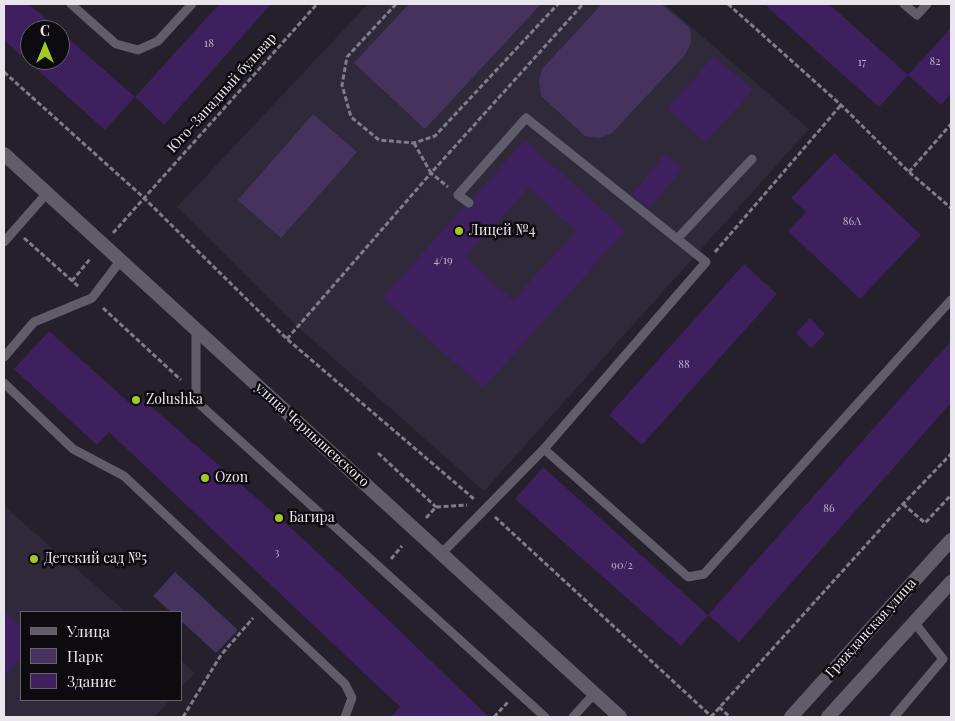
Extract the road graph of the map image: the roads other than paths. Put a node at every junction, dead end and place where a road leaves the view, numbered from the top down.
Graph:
1 (71, 4) edge
2 (192, 4) edge
3 (904, 4) edge
4 (927, 4) edge
5 (4, 154) edge
6 (752, 159) dead end
7 (47, 193) junction
8 (468, 203) dead end
9 (677, 239) junction
10 (4, 242) edge
11 (121, 260) junction
12 (951, 300) edge
13 (196, 330) junction
14 (4, 356) edge
15 (4, 384) edge
16 (544, 449) junction
17 (951, 540) edge
18 (441, 554) junction
19 (951, 582) edge
20 (914, 622) junction
21 (594, 694) junction
22 (345, 717) edge
23 (545, 717) edge
24 (574, 717) edge
25 (620, 717) edge
26 (791, 717) edge
27 (828, 717) edge
28 (894, 717) edge

1 - 2 lane
3 - 4 lane
5 - 7 main road, улица Чернышевского
6 - 9 lane
7 - 10 lane
7 - 11 main road, улица Чернышевского
8 - 9 lane
9 - 16 lane
11 - 13 main road, улица Чернышевского
11 - 14 lane
12 - 16 lane
13 - 18 main road, улица Чернышевского
13 - 23 lane
15 - 22 lane
16 - 18 lane
17 - 26 main road, Гражданская улица
18 - 21 main road, улица Чернышевского
19 - 20 main road, Гражданская улица
20 - 27 main road, Гражданская улица
20 - 28 lane
21 - 24 lane
21 - 25 main road, улица Чернышевского

